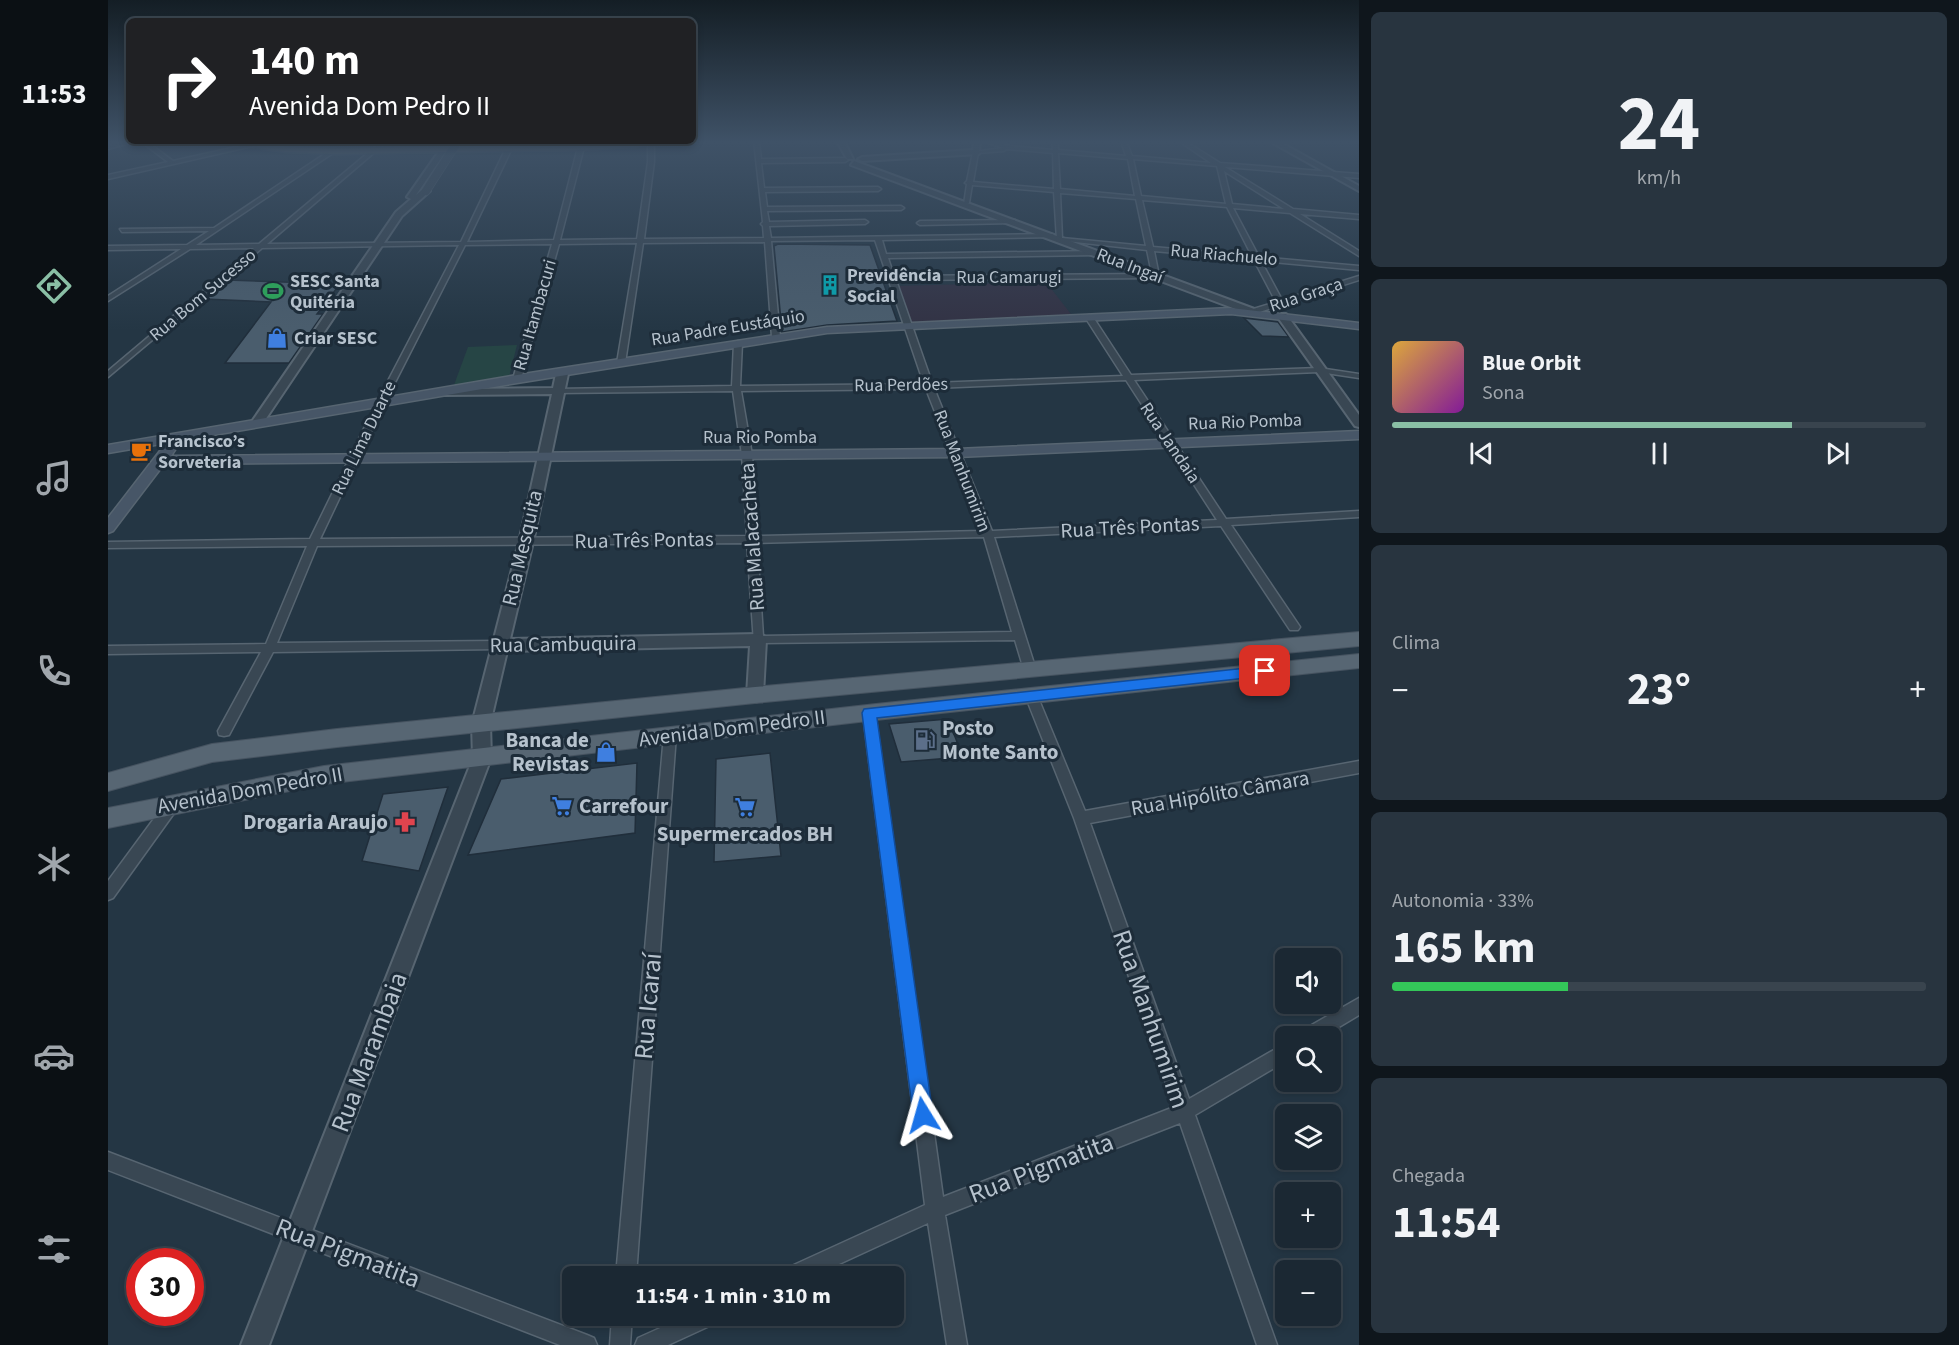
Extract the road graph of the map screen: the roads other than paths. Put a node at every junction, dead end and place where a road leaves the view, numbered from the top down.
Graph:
1 (253, 204) edge
2 (310, 204) edge
3 (405, 204) edge
4 (411, 204) edge
5 (478, 204) edge
6 (566, 204) edge
7 (645, 204) edge
8 (762, 204) edge
9 (968, 204) edge
10 (1058, 204) edge
11 (1139, 204) edge
12 (1197, 204) edge
13 (1229, 204) edge
14 (1281, 204) edge
15 (1230, 207) junction
16 (901, 208) dead end
17 (763, 209) junction
18 (1292, 211) junction
19 (399, 214) junction
20 (1359, 218) edge
21 (1008, 221) junction
22 (865, 222) dead end
23 (920, 223) dead end
24 (765, 224) junction
25 (213, 229) junction
26 (122, 230) dead end
27 (1057, 238) junction
28 (878, 239) junction
29 (768, 241) junction
30 (640, 242) junction
31 (556, 243) junction
32 (463, 244) junction
33 (379, 245) junction
34 (1086, 245) junction
35 (260, 246) junction
36 (185, 247) junction
37 (108, 248) edge
38 (1150, 248) junction
39 (1096, 253) junction
40 (1359, 254) edge
41 (884, 256) junction
42 (1257, 258) junction
43 (1131, 266) junction
44 (1359, 268) edge
45 (1127, 276) junction
46 (1156, 276) junction
47 (892, 278) junction
48 (1359, 278) edge
49 (108, 299) edge
50 (1279, 302) junction
51 (1253, 312) junction
52 (1282, 316) junction
53 (1089, 317) junction
54 (909, 325) junction
55 (1359, 326) edge
56 (776, 337) junction
57 (738, 343) junction
58 (621, 363) junction
59 (1319, 370) junction
60 (562, 374) junction
61 (108, 375) edge
62 (1359, 376) edge
63 (1127, 378) junction
64 (517, 379) junction
65 (929, 386) junction
66 (736, 387) junction
67 (557, 391) junction
68 (443, 392) junction
69 (380, 404) junction
70 (257, 423) junction
71 (1359, 423) edge
72 (1359, 435) edge
73 (178, 437) junction
74 (1170, 443) junction
75 (108, 449) edge
76 (957, 453) junction
77 (747, 455) junction
78 (543, 456) junction
79 (354, 459) junction
80 (160, 460) junction
81 (1359, 514) edge
82 (1223, 522) junction
83 (108, 528) edge
84 (988, 534) junction
85 (754, 538) junction
86 (314, 541) junction
87 (526, 542) junction
88 (108, 545) edge
89 (1294, 627) dead end
90 (1018, 636) junction
91 (1359, 639) edge
92 (758, 640) junction
93 (499, 645) junction
94 (270, 647) junction
95 (108, 650) edge
96 (1359, 661) edge
97 (1030, 670) junction
98 (755, 695) junction
99 (1031, 696) junction
100 (869, 713) junction
101 (481, 724) junction
102 (224, 731) dead end
103 (670, 735) junction
104 (482, 758) junction
105 (1359, 767) edge
106 (108, 782) edge
107 (173, 803) junction
108 (108, 818) edge
109 (1081, 818) junction
110 (108, 893) edge
111 (1359, 1006) edge
112 (1326, 1026) edge
113 (1275, 1058) edge
114 (1184, 1112) junction
115 (108, 1161) edge
116 (935, 1210) junction
117 (298, 1234) junction
118 (627, 1266) edge
119 (814, 1266) edge
120 (621, 1326) edge
121 (687, 1326) edge
122 (255, 1345) edge
123 (587, 1345) edge
124 (620, 1345) edge
125 (645, 1345) edge
126 (957, 1345) edge
127 (1267, 1345) edge

1 - 25 street
2 - 35 street, Rua Bom Sucesso
3 - 19 street
4 - 19 street, bridge
5 - 32 street, Rua Lima Duarte
6 - 31 street, Rua Itambacuri
7 - 30 street
8 - 17 street
9 - 21 street, Rua Ingaí
10 - 27 street
11 - 38 street
12 - 15 street
13 - 15 street
14 - 18 street
15 - 18 street
15 - 42 street
16 - 17 street
17 - 24 street
18 - 20 street
18 - 40 street
19 - 33 street
21 - 23 street
21 - 27 street, Rua Ingaí
22 - 24 street
24 - 29 street
25 - 26 street
25 - 36 street
27 - 28 street
27 - 34 street, Rua Ingaí
28 - 29 street
28 - 41 street, Rua Manhumirim
29 - 30 street
29 - 56 street
30 - 31 street
30 - 58 street
31 - 32 street
31 - 64 street, Rua Itambacuri
32 - 33 street
32 - 69 street, Rua Lima Duarte
33 - 35 street
33 - 70 street
34 - 38 street, Rua Riachuelo
34 - 39 street, Rua Ingaí
35 - 36 street
35 - 61 street, Rua Bom Sucesso
36 - 37 street
36 - 49 street
38 - 42 street, Rua Riachuelo
38 - 46 street
39 - 41 street
39 - 43 street, Rua Ingaí
41 - 47 street, Rua Manhumirim
42 - 44 street, Rua Riachuelo
42 - 50 street
43 - 45 street
43 - 46 street, Rua Ingaí
45 - 46 street, Rua Camarugi
45 - 47 street, Rua Camarugi
46 - 51 street, Rua Ingaí
47 - 54 street, Rua Manhumirim
48 - 50 street, Rua Graça
50 - 51 street, Rua Graça
51 - 52 main road, Rua Padre Eustáquio
51 - 53 main road, Rua Padre Eustáquio
52 - 55 main road, Rua Padre Eustáquio
52 - 59 street
53 - 54 main road, Rua Padre Eustáquio
53 - 63 street, Rua Jandaia
54 - 56 main road, Rua Padre Eustáquio
54 - 65 street, Rua Manhumirim
56 - 57 main road, Rua Padre Eustáquio
57 - 58 main road, Rua Padre Eustáquio
57 - 66 street, Rua Malacacheta
58 - 60 main road, Rua Padre Eustáquio
59 - 62 street, Rua Perdões
59 - 63 street, Rua Perdões
59 - 71 street
60 - 64 main road, Rua Padre Eustáquio
60 - 67 street, Rua Mesquita
63 - 65 street, Rua Perdões
63 - 74 street, Rua Jandaia
64 - 68 main road, Rua Padre Eustáquio
65 - 66 street, Rua Perdões
65 - 76 street, Rua Manhumirim
66 - 67 street, Rua Perdões
66 - 77 street, Rua Malacacheta
67 - 68 street, Rua Perdões
67 - 78 street, Rua Mesquita
68 - 69 main road, Rua Padre Eustáquio
69 - 70 main road, Rua Padre Eustáquio
69 - 79 street, Rua Lima Duarte
70 - 73 main road, Rua Padre Eustáquio
72 - 74 main road, Rua Rio Pomba
73 - 75 main road, Rua Padre Eustáquio
73 - 80 main road
74 - 76 main road, Rua Rio Pomba
74 - 82 street, Rua Jandaia
76 - 77 main road, Rua Rio Pomba
76 - 84 street, Rua Manhumirim
77 - 78 main road, Rua Rio Pomba
77 - 85 street, Rua Malacacheta
78 - 79 main road, Rua Rio Pomba
78 - 87 street, Rua Mesquita
79 - 80 main road, Rua Rio Pomba
79 - 86 street, Rua Lima Duarte
80 - 83 main road
81 - 82 street, Rua Três Pontas
82 - 84 street, Rua Três Pontas
82 - 89 street, Rua Jandaia
84 - 85 street, Rua Três Pontas
84 - 90 street, Rua Manhumirim
85 - 87 street, Rua Três Pontas
85 - 92 street, Rua Malacacheta
86 - 87 street, Rua Três Pontas
86 - 88 street, Rua Três Pontas
86 - 94 street, Rua Lima Duarte
87 - 93 street, Rua Mesquita
90 - 92 street, Rua Cambuquira
90 - 97 street, Rua Manhumirim
91 - 97 main road, Avenida Dom Pedro II
92 - 93 street, Rua Cambuquira
92 - 98 street, Rua Malacacheta
93 - 94 street, Rua Cambuquira
93 - 101 street, Rua Mesquita
94 - 95 street, Rua Cambuquira
94 - 102 street, Rua Lima Duarte
96 - 99 main road, Avenida Dom Pedro II
97 - 98 main road, Avenida Dom Pedro II
98 - 101 main road, Avenida Dom Pedro II
99 - 100 main road, Avenida Dom Pedro II
99 - 109 street, Rua Manhumirim
100 - 103 main road, Avenida Dom Pedro II
100 - 116 street
101 - 104 street, Rua Mesquita
101 - 106 main road, Avenida Dom Pedro II
103 - 104 main road, Avenida Dom Pedro II
103 - 118 street, Rua Icaraí
104 - 107 main road, Avenida Dom Pedro II
104 - 117 street, Rua Marambaia
105 - 109 street, Rua Hipólito Câmara
107 - 108 main road, Avenida Dom Pedro II
107 - 110 street
109 - 114 street, Rua Manhumirim
111 - 112 street
113 - 114 street, Rua Pigmatita
114 - 116 street, Rua Pigmatita
114 - 127 street, Rua Manhumirim
115 - 117 street, Rua Pigmatita
116 - 119 street, Rua Pigmatita
116 - 126 street
117 - 122 street, Rua Marambaia
117 - 123 street, Rua Pigmatita
120 - 124 street
121 - 125 street

